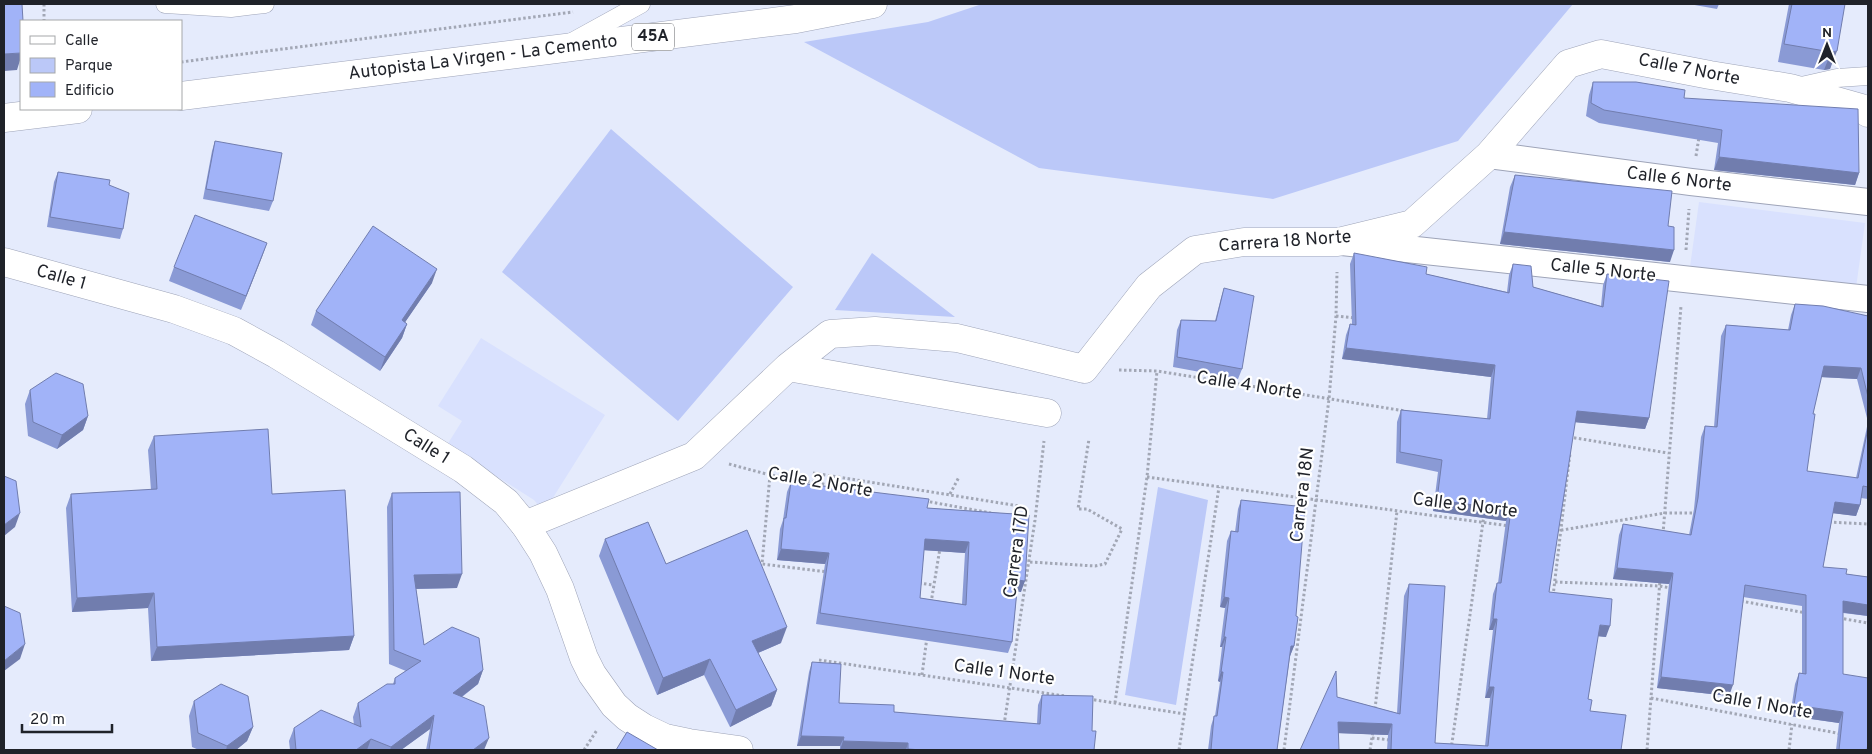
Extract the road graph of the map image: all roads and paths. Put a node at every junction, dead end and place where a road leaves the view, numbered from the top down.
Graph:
1 (44, 4) edge
2 (165, 4) edge
3 (265, 4) edge
4 (640, 4) edge
5 (873, 4) edge
6 (582, 11) dead end
7 (44, 20) edge
8 (561, 49) junction
9 (1588, 57) joint
10 (182, 62) edge
11 (1868, 76) edge
12 (1790, 88) junction
13 (182, 96) edge
14 (70, 110) edge
15 (1868, 113) edge
16 (4, 118) edge
17 (1489, 155) junction
18 (1868, 202) edge
19 (1338, 242) junction
20 (4, 262) edge
21 (1868, 299) edge
22 (1336, 316) junction
23 (1356, 318) edge
24 (788, 367) junction
25 (1084, 369) junction
26 (1157, 372) junction
27 (1329, 399) junction
28 (1408, 412) edge
29 (1047, 413) joint
30 (1573, 429) edge
31 (1562, 436) edge
32 (1572, 438) junction
33 (1090, 439) dead end
34 (1571, 447) edge
35 (1668, 453) dead end
36 (694, 456) junction
37 (813, 473) dead end
38 (770, 475) junction
39 (959, 477) dead end
40 (1147, 477) junction
41 (1219, 486) junction
42 (873, 492) edge
43 (950, 494) junction
44 (920, 500) edge
45 (1317, 500) junction
46 (948, 505) junction
47 (1019, 506) dead end
48 (1396, 511) junction
49 (1484, 513) edge
50 (1664, 513) junction
51 (946, 514) edge
52 (996, 514) edge
53 (1703, 514) edge
54 (1026, 519) edge
55 (1036, 520) junction
56 (1822, 521) edge
57 (1483, 523) junction
58 (1868, 524) edge
59 (525, 525) junction
60 (1512, 526) edge
61 (1551, 531) edge
62 (1560, 532) junction
63 (1662, 540) edge
64 (941, 541) edge
65 (1030, 562) junction
66 (829, 572) edge
67 (1660, 577) edge
68 (1554, 582) junction
69 (914, 583) edge
70 (934, 585) junction
71 (1659, 586) junction
72 (1678, 590) edge
73 (1736, 600) edge
74 (1552, 602) edge
75 (930, 612) edge
76 (1813, 614) edge
77 (1831, 617) edge
78 (1868, 622) edge
79 (928, 630) edge
80 (818, 660) edge
81 (922, 675) junction
82 (1010, 688) junction
83 (1067, 696) edge
84 (1651, 698) junction
85 (1086, 699) edge
86 (1115, 703) junction
87 (1185, 714) junction
88 (1374, 719) edge
89 (1792, 724) junction
90 (1373, 728) edge
91 (1003, 732) edge
92 (1849, 735) edge
93 (1372, 738) junction
94 (1398, 741) edge
95 (1443, 746) edge
96 (1461, 747) edge
97 (1452, 748) edge
98 (739, 750) edge
99 (1179, 750) edge
100 (1284, 750) edge
101 (1370, 750) edge
102 (1647, 750) edge
103 (1789, 750) edge

1 - 7 path
2 - 3 lane
4 - 8 lane
5 - 8 street, Autopista La Virgen - La Cemento / 45A
6 - 10 path
8 - 13 street, Autopista La Virgen - La Cemento / 45A
9 - 12 street, Calle 7 Norte
9 - 17 street, Carrera 18 Norte
11 - 12 lane
12 - 15 street, Calle 7 Norte
14 - 16 street
17 - 18 street, Calle 6 Norte
17 - 19 street, Carrera 18 Norte
19 - 21 street, Calle 5 Norte
19 - 22 path, Carrera 18N
19 - 25 street, Carrera 18 Norte
20 - 59 street, Calle 1
22 - 23 path
22 - 27 path, Carrera 18N
24 - 25 street
24 - 29 street
24 - 36 street
25 - 26 path, Calle 4 Norte
26 - 27 path, Calle 4 Norte
26 - 40 path
27 - 28 path, Calle 4 Norte
27 - 45 path, Carrera 18N
29 - 55 path, Carrera 17D
30 - 32 path
31 - 32 path
32 - 35 path
33 - 65 path
34 - 62 path
36 - 38 path, Calle 2 Norte
36 - 59 street
37 - 43 path
38 - 42 path, Calle 2 Norte
38 - 66 path
39 - 43 path
40 - 41 path, Calle 3 Norte
40 - 86 path
41 - 45 path, Calle 3 Norte
41 - 87 path
43 - 47 path
44 - 46 path
45 - 48 path, Calle 3 Norte
45 - 100 path, Carrera 18N
46 - 51 path
46 - 52 path
48 - 57 path, Calle 3 Norte
48 - 88 path
49 - 57 path
50 - 53 path
50 - 62 path
50 - 63 path
54 - 55 path
55 - 65 path, Carrera 17D
56 - 58 path
57 - 60 path, Calle 3 Norte
57 - 97 path
59 - 98 street, Calle 1
61 - 62 path
62 - 68 path
64 - 70 path
65 - 82 path, Carrera 17D
67 - 71 path
68 - 71 path
68 - 74 path
69 - 70 path
70 - 75 path
71 - 72 path
71 - 84 path
73 - 76 path
77 - 78 path
79 - 81 path
80 - 81 path, Calle 1 Norte
81 - 82 path, Calle 1 Norte
82 - 83 path, Calle 1 Norte
82 - 91 path, Carrera 17D
84 - 89 path, Calle 1 Norte
84 - 102 path
85 - 86 path
86 - 87 path
87 - 99 path
89 - 92 path, Calle 1 Norte
89 - 103 path
90 - 93 path
93 - 94 path
93 - 101 path
95 - 97 path
96 - 97 path

